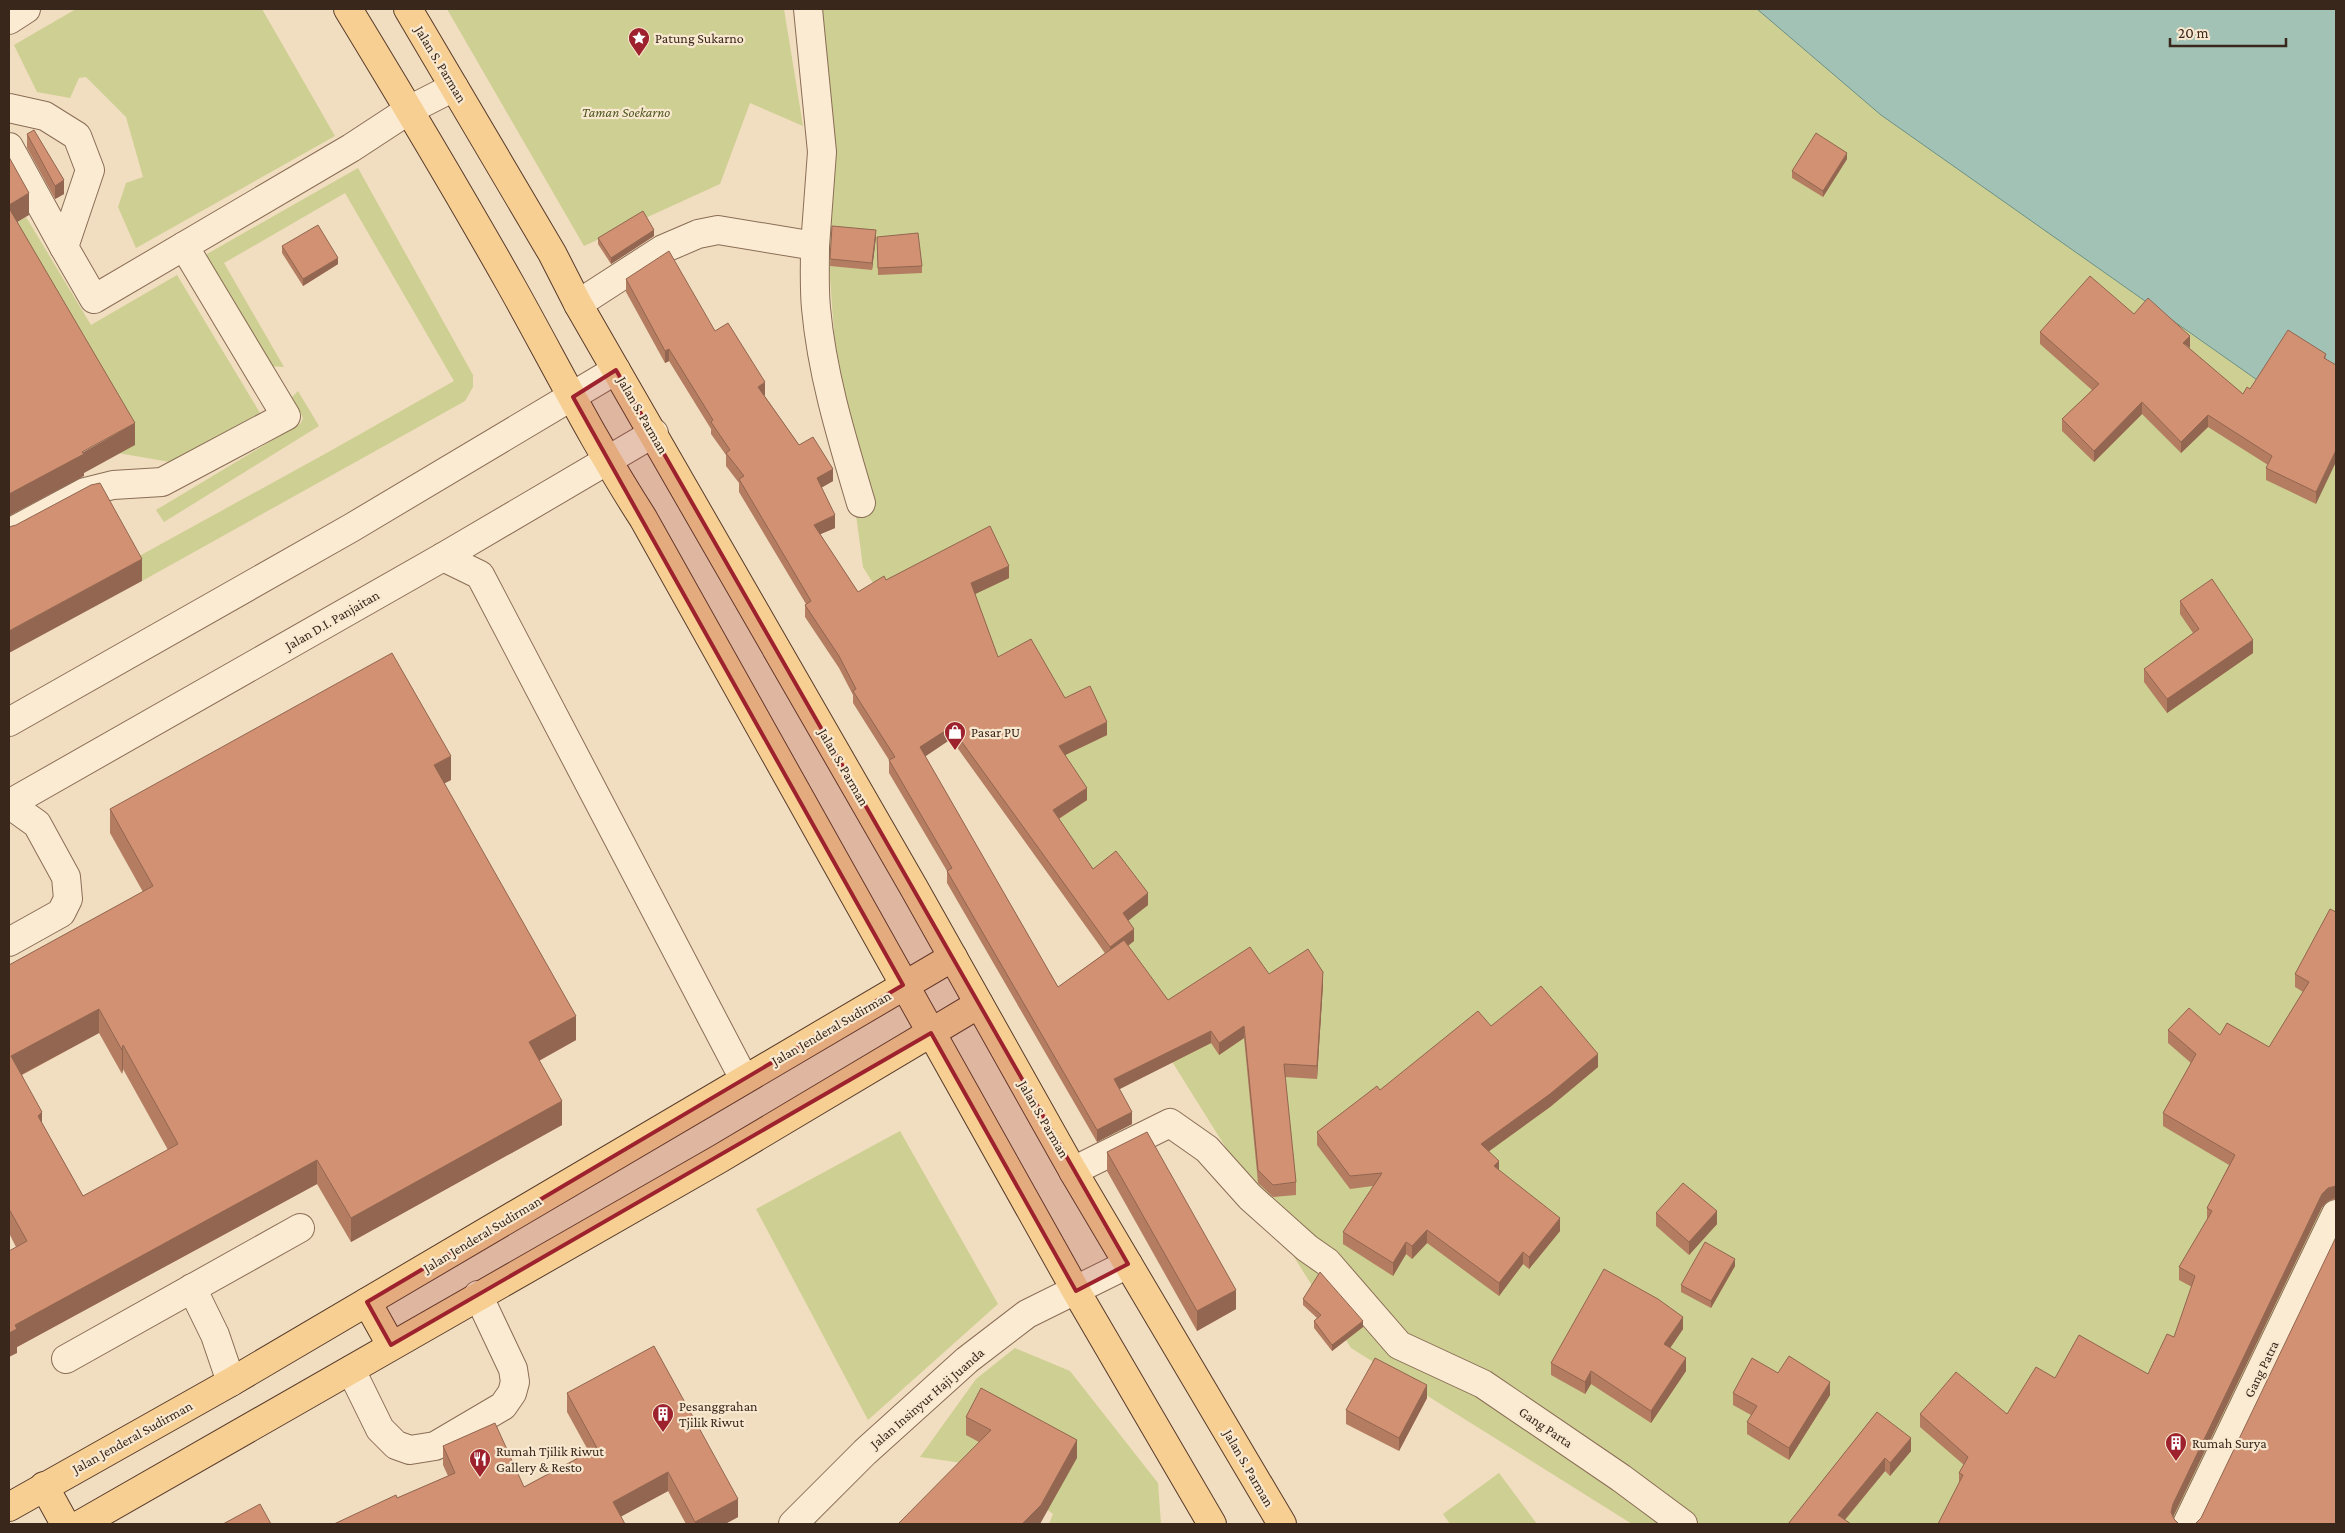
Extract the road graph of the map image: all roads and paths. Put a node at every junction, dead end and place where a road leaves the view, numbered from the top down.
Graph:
1 (26, 9) edge
2 (348, 9) edge
3 (408, 9) edge
4 (808, 9) edge
5 (9, 20) edge
6 (454, 87) junction
7 (9, 108) edge
8 (409, 110) junction
9 (9, 147) edge
10 (184, 246) junction
11 (815, 246) junction
12 (64, 247) junction
13 (578, 304) junction
14 (616, 370) junction
15 (573, 397) junction
16 (654, 434) junction
17 (606, 462) junction
18 (861, 503) dead end
19 (9, 534) edge
20 (443, 557) junction
21 (9, 722) edge
22 (9, 804) edge
23 (9, 942) edge
24 (953, 957) junction
25 (904, 985) junction
26 (979, 1004) junction
27 (931, 1033) junction
28 (744, 1078) junction
29 (1074, 1171) junction
30 (2336, 1214) edge
31 (300, 1228) dead end
32 (1128, 1264) junction
33 (192, 1288) junction
34 (1076, 1291) junction
35 (478, 1295) junction
36 (367, 1302) junction
37 (392, 1345) junction
38 (66, 1359) dead end
39 (351, 1370) junction
40 (230, 1382) junction
41 (44, 1486) junction
42 (9, 1507) edge
43 (65, 1524) edge
44 (81, 1524) edge
45 (793, 1524) edge
46 (1212, 1524) edge
47 (1282, 1524) edge
48 (1683, 1524) edge
49 (2187, 1524) edge

1 - 5 street
2 - 8 main road
3 - 6 main road, Jalan S. Parman
4 - 11 street
6 - 8 street
6 - 13 main road, Jalan S. Parman
7 - 12 street
8 - 10 street
8 - 15 main road
9 - 12 street
10 - 12 street
10 - 19 street
11 - 13 street
11 - 18 street
13 - 14 main road, Jalan S. Parman
14 - 15 street
14 - 16 main road, Jalan S. Parman
15 - 17 main road
15 - 21 street
16 - 17 street, Jalan D.I. Panjaitan
16 - 24 main road, Jalan S. Parman
17 - 20 street, Jalan D.I. Panjaitan
17 - 25 main road
20 - 22 street, Jalan D.I. Panjaitan
20 - 28 street
22 - 23 street
24 - 25 main road, Jalan Jenderal Sudirman
24 - 26 main road, Jalan S. Parman
25 - 27 main road
25 - 28 main road, Jalan Jenderal Sudirman
26 - 27 main road
26 - 29 main road, Jalan S. Parman
27 - 34 main road
27 - 35 main road
28 - 36 main road, Jalan Jenderal Sudirman
29 - 32 main road, Jalan S. Parman
29 - 48 street, Gang Parta
30 - 49 street, Gang Patra
31 - 33 street
32 - 34 street, Jalan Insinyur Haji Juanda
32 - 47 main road, Jalan S. Parman
33 - 38 street
33 - 40 street
34 - 45 street, Jalan Insinyur Haji Juanda
34 - 46 main road
35 - 37 main road
35 - 39 street
36 - 37 main road
36 - 40 main road, Jalan Jenderal Sudirman
37 - 39 main road
39 - 44 main road
40 - 41 main road, Jalan Jenderal Sudirman
41 - 42 main road, Jalan Jenderal Sudirman
41 - 43 main road

